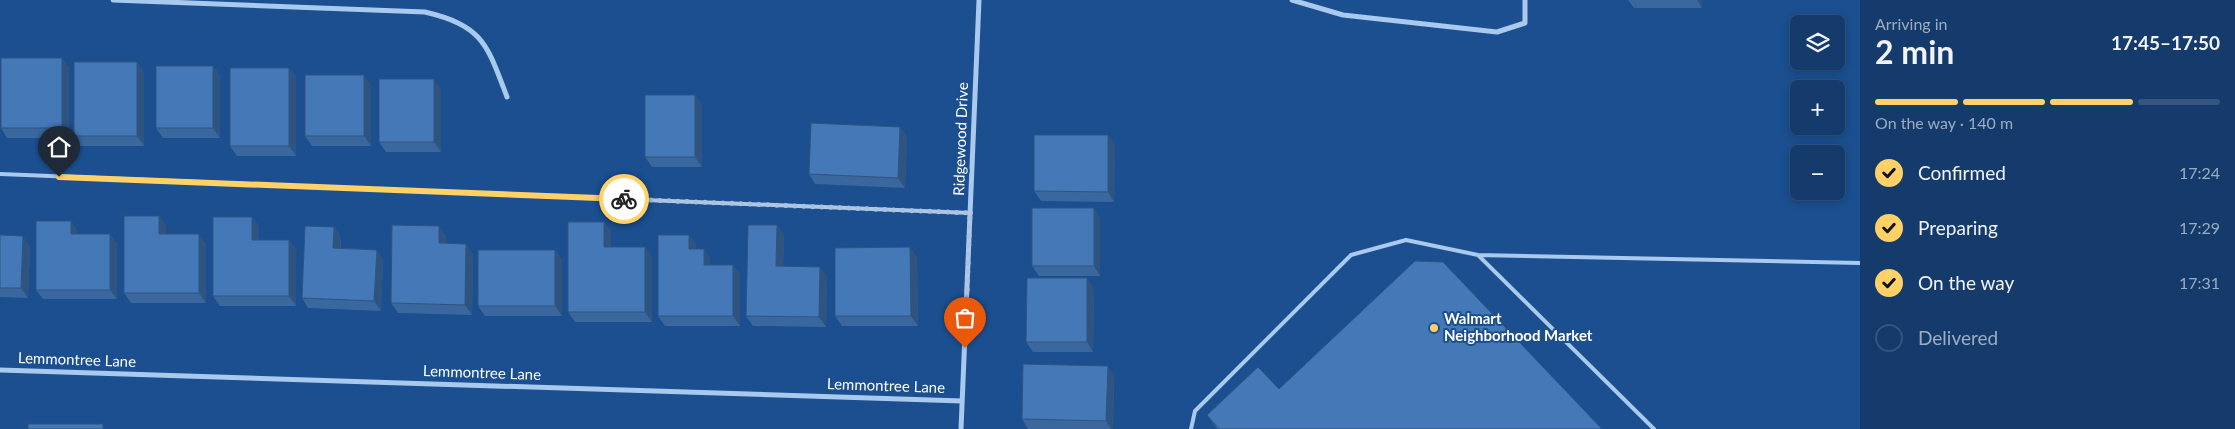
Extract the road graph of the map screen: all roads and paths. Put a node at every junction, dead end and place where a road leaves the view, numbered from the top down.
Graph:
1 (113, 0) edge
2 (980, 0) edge
3 (1292, 0) edge
4 (1525, 0) edge
5 (508, 97) dead end
6 (0, 174) edge
7 (970, 213) junction
8 (1478, 255) junction
9 (1860, 263) edge
10 (0, 370) edge
11 (962, 401) junction
12 (961, 429) edge
13 (1191, 429) edge
14 (1654, 429) edge

1 - 5 street
2 - 7 street, Ridgewood Drive
3 - 4 street
6 - 7 lane
7 - 11 street, Ridgewood Drive
8 - 9 lane
8 - 13 lane
8 - 14 lane
10 - 11 street, Lemmontree Lane
11 - 12 street, Ridgewood Drive

